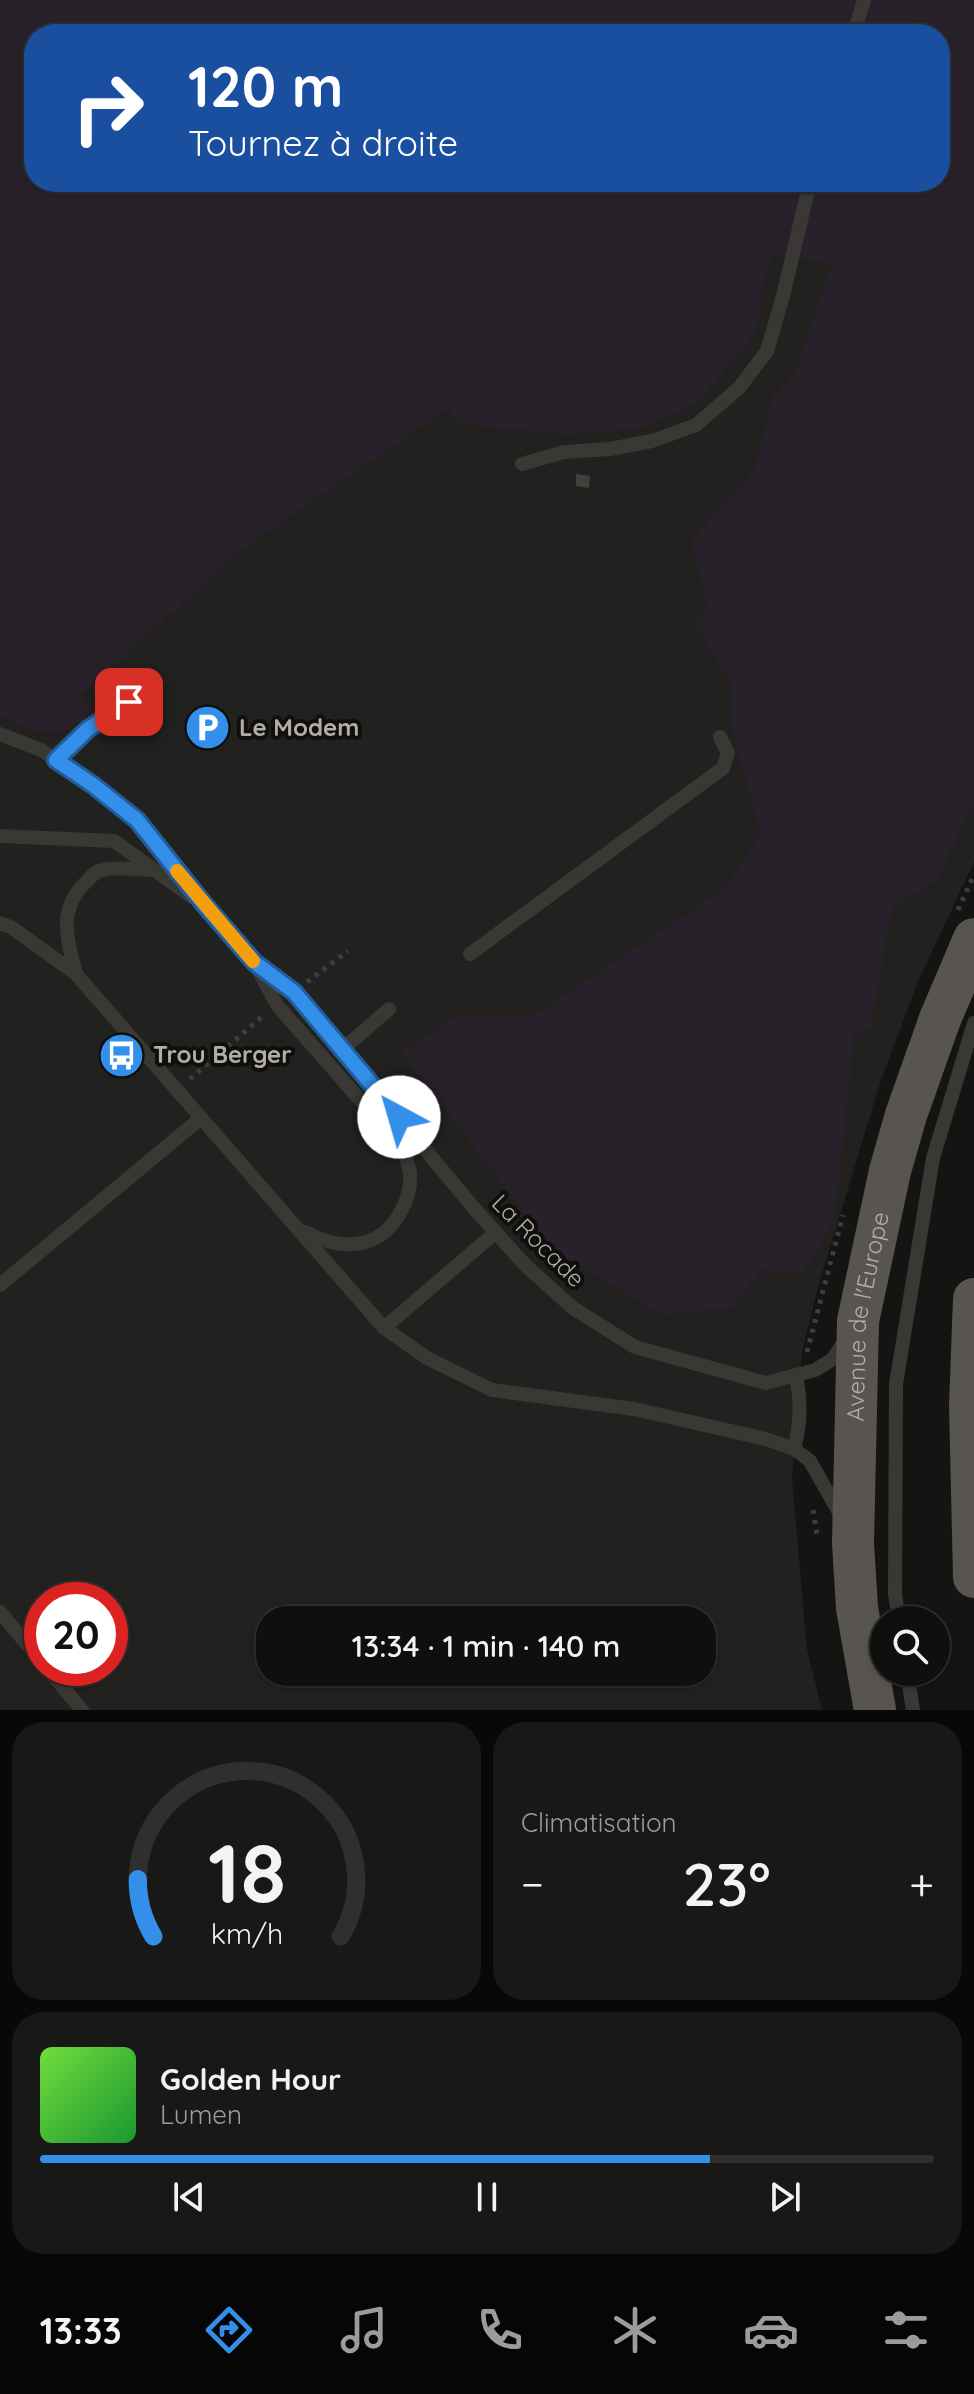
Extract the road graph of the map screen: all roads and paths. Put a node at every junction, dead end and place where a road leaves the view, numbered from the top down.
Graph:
1 (864, 0) edge
2 (857, 24) edge
3 (808, 192) edge
4 (522, 464) dead end
5 (129, 702) dead end
6 (0, 734) edge
7 (720, 737) dead end
8 (56, 760) junction
9 (0, 836) edge
10 (152, 870) junction
11 (203, 903) junction
12 (0, 923) edge
13 (974, 939) edge
14 (470, 954) dead end
15 (254, 962) junction
16 (76, 974) junction
17 (389, 1009) dead end
18 (974, 1023) edge
19 (343, 1049) junction
20 (201, 1118) junction
21 (296, 1227) junction
22 (496, 1232) junction
23 (0, 1285) edge
24 (974, 1299) edge
25 (858, 1321) junction
26 (384, 1328) junction
27 (796, 1375) junction
28 (794, 1449) junction
29 (853, 1543) junction
30 (974, 1577) edge
31 (897, 1606) edge
32 (0, 1612) edge
33 (24, 1641) edge
34 (62, 1686) edge
35 (909, 1686) edge
36 (82, 1710) edge
37 (875, 1710) edge
38 (913, 1710) edge

1 - 2 lane
3 - 4 lane
5 - 8 lane
6 - 8 lane, La Rocade
7 - 14 lane
8 - 11 lane, La Rocade
9 - 10 lane, La Rocade
10 - 11 lane, La Rocade
10 - 16 lane, La Rocade
11 - 15 lane, La Rocade
12 - 16 lane, La Rocade
13 - 25 main road, Avenue de l'Europe
15 - 19 lane, La Rocade
15 - 21 lane, La Rocade
16 - 20 lane, La Rocade
17 - 19 lane
18 - 31 lane
19 - 22 lane, La Rocade
20 - 21 lane, La Rocade
20 - 23 lane
21 - 26 lane, La Rocade
22 - 26 lane
22 - 27 lane, La Rocade
24 - 30 main road
25 - 27 lane, La Rocade
25 - 29 main road, Avenue de l'Europe
26 - 28 lane, La Rocade
27 - 28 lane
28 - 29 lane
29 - 37 main road, Avenue de l'Europe
32 - 33 lane
34 - 36 lane
35 - 38 lane

